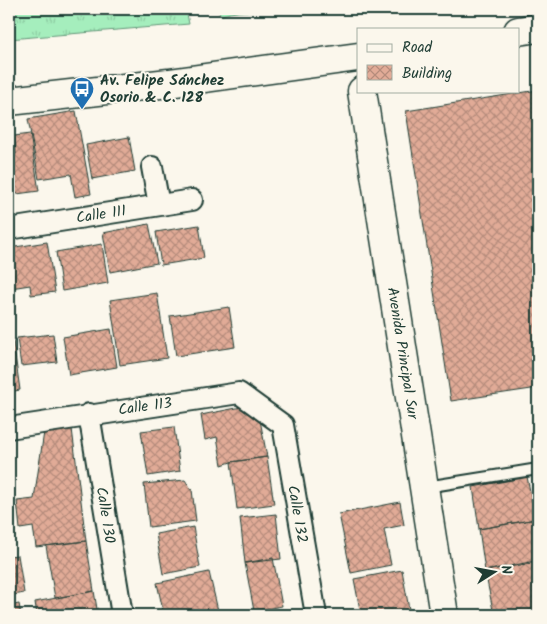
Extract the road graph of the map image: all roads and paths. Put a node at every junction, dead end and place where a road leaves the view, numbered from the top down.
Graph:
1 (538, 28) edge
2 (520, 31) edge
3 (357, 62) edge
4 (362, 92) edge
5 (9, 101) edge
6 (152, 167) dead end
7 (192, 200) dead end
8 (159, 205) junction
9 (9, 229) edge
10 (89, 414) junction
11 (273, 418) joint
12 (9, 428) edge
13 (538, 469) edge
14 (424, 488) junction
15 (122, 615) edge
16 (316, 615) edge
17 (444, 615) edge

1 - 2 street
3 - 5 street
4 - 14 street, Avenida Principal Sur
6 - 8 street
7 - 8 street, Calle 111
8 - 9 street, Calle 111
10 - 11 street, Calle 113
10 - 12 street, Calle 113
10 - 15 street, Calle 130
11 - 16 street, Calle 132
13 - 14 lane
14 - 17 street, Avenida Principal Sur

